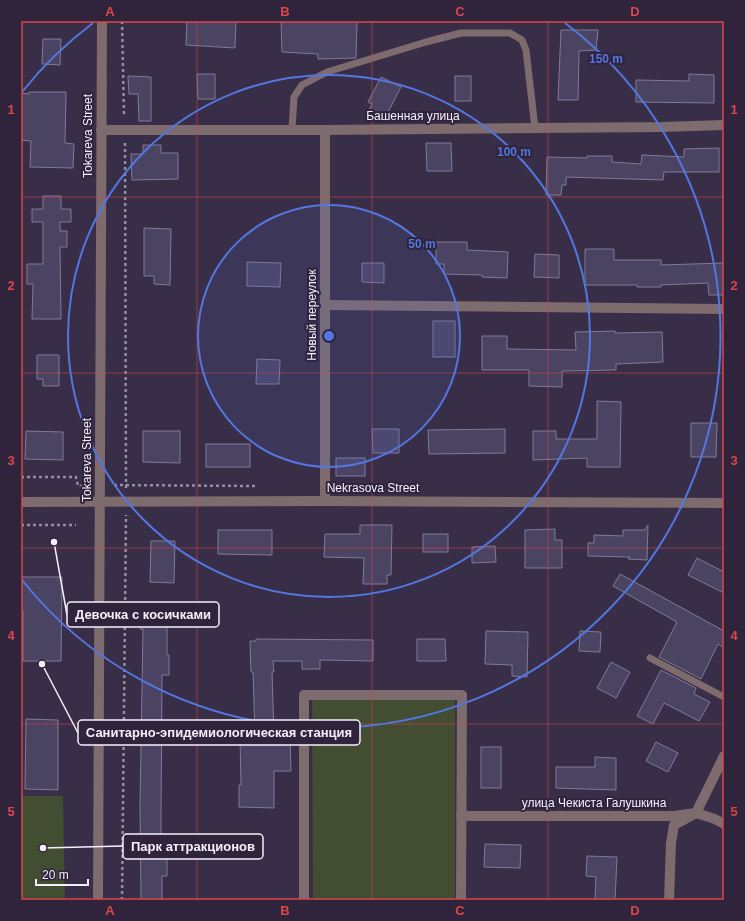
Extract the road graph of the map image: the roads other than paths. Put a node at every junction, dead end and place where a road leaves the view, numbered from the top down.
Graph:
1 (102, 21) edge
2 (724, 125) edge
3 (536, 128) junction
4 (292, 129) junction
5 (101, 130) junction
6 (325, 130) junction
7 (325, 305) junction
8 (724, 309) edge
9 (325, 501) junction
10 (21, 502) edge
11 (100, 502) junction
12 (724, 503) edge
13 (650, 658) dead end
14 (724, 697) edge
15 (724, 756) edge
16 (696, 813) junction
17 (461, 816) junction
18 (724, 824) edge
19 (98, 900) edge
20 (304, 900) edge
21 (461, 900) edge
22 (669, 900) edge

1 - 5 street, Tokareva Street
2 - 3 street, Башенная улица
3 - 4 lane
3 - 6 street, Башенная улица
4 - 5 street, Башенная улица
4 - 6 street, Башенная улица
5 - 11 street, Tokareva Street
6 - 7 street, Новый переулок
7 - 8 street
7 - 9 street, Новый переулок
9 - 11 street, Nekrasova Street
9 - 12 street, Nekrasova Street
10 - 11 street, Nekrasova Street
11 - 19 street, Tokareva Street
13 - 14 lane
15 - 16 street
16 - 17 street, улица Чекиста Галушкина
16 - 18 street, улица Чекиста Галушкина
16 - 22 street
17 - 20 street
17 - 21 street

